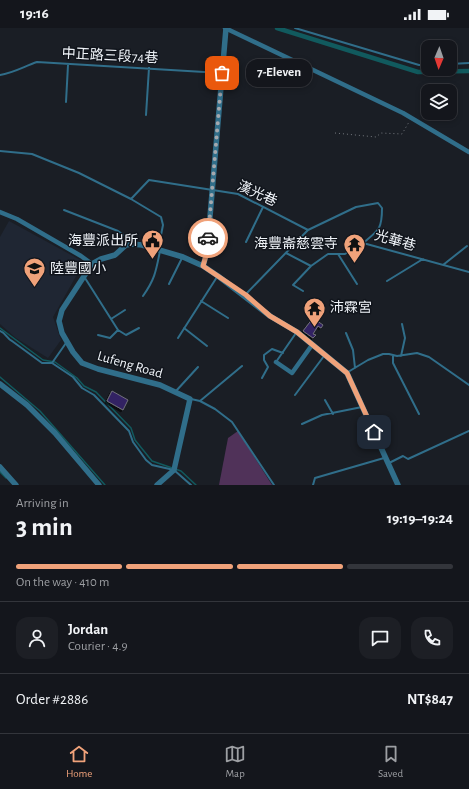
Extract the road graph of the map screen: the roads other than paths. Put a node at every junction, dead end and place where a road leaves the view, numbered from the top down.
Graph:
1 (226, 28) edge
2 (295, 28) edge
3 (457, 64) edge
4 (469, 64) edge
5 (68, 65) junction
6 (421, 65) edge
7 (149, 68) junction
8 (222, 73) junction
9 (0, 75) edge
10 (66, 102) dead end
11 (146, 115) dead end
12 (0, 151) edge
13 (469, 152) edge
14 (212, 190) junction
15 (132, 199) junction
16 (263, 207) junction
17 (64, 210) dead end
18 (0, 212) edge
19 (308, 230) junction
20 (246, 242) dead end
21 (363, 243) junction
22 (132, 244) junction
23 (467, 246) dead end
24 (159, 251) junction
25 (286, 253) junction
26 (338, 254) junction
27 (183, 257) junction
28 (423, 259) junction
29 (92, 264) junction
30 (443, 264) junction
31 (203, 266) junction
32 (311, 266) junction
33 (469, 272) edge
34 (218, 276) junction
35 (84, 277) junction
36 (387, 281) dead end
37 (169, 284) dead end
38 (357, 284) dead end
39 (303, 291) dead end
40 (246, 295) junction
41 (143, 296) dead end
42 (202, 301) junction
43 (125, 310) dead end
44 (228, 318) dead end
45 (111, 319) junction
46 (402, 324) dead end
47 (139, 328) dead end
48 (184, 328) junction
49 (118, 330) junction
50 (0, 331) edge
51 (297, 332) junction
52 (346, 333) dead end
53 (98, 335) dead end
54 (178, 338) dead end
55 (66, 342) junction
56 (312, 344) junction
57 (208, 346) dead end
58 (283, 353) junction
59 (325, 355) junction
60 (393, 356) junction
61 (401, 356) junction
62 (276, 362) joint
63 (52, 363) junction
64 (242, 366) dead end
65 (198, 367) dead end
66 (356, 368) junction
67 (347, 373) junction
68 (262, 378) dead end
69 (0, 384) edge
70 (469, 385) edge
71 (175, 392) junction
72 (296, 396) dead end
73 (190, 399) junction
74 (325, 400) dead end
75 (200, 401) junction
76 (363, 406) junction
77 (333, 414) junction
78 (419, 414) dead end
79 (302, 424) dead end
80 (469, 431) edge
81 (385, 457) junction
82 (388, 464) junction
83 (0, 467) edge
84 (174, 470) junction
85 (16, 485) edge
86 (99, 485) edge
87 (156, 485) edge
88 (191, 485) edge
89 (274, 485) edge
90 (313, 485) edge
91 (398, 485) edge

1 - 8 street
1 - 13 street
2 - 6 lane
3 - 4 lane
5 - 7 lane, 中正路三段74巷
5 - 9 lane, 中正路三段74巷
5 - 10 lane
7 - 8 lane, 中正路三段74巷
7 - 11 lane
8 - 14 street
12 - 15 lane
14 - 15 lane, 漢光巷
14 - 16 lane, 漢光巷
14 - 31 street
15 - 24 lane
16 - 19 lane, 漢光巷
16 - 20 lane
17 - 22 lane
18 - 29 street
19 - 21 lane
19 - 25 lane
21 - 26 lane, 光華巷
21 - 28 lane, 光華巷
22 - 24 street
22 - 29 street
23 - 30 lane
24 - 27 street
24 - 41 lane
25 - 32 lane
25 - 40 lane
26 - 32 lane, 光華巷
26 - 38 lane
27 - 31 street
27 - 37 lane
28 - 30 lane, 光華巷
28 - 36 lane
29 - 35 street, Lufeng Road
30 - 33 lane, 光華巷
31 - 34 street
32 - 39 lane, 光華巷
34 - 40 street
34 - 42 lane
35 - 45 lane
35 - 55 street, Lufeng Road
40 - 51 street
42 - 44 lane
42 - 48 lane
43 - 45 lane
45 - 49 lane
46 - 61 lane
47 - 49 lane
48 - 54 lane
48 - 57 lane
49 - 53 lane
50 - 63 lane
51 - 56 street
51 - 58 lane
52 - 66 lane
55 - 63 lane
55 - 71 street, Lufeng Road
56 - 59 street
56 - 62 street
58 - 62 lane
58 - 68 lane
59 - 67 street
59 - 72 lane
60 - 61 lane
60 - 66 lane
60 - 78 lane
61 - 70 lane
63 - 84 lane
64 - 75 lane
65 - 71 lane
66 - 67 lane
67 - 76 street
69 - 86 street
71 - 73 street, Lufeng Road
73 - 75 lane
73 - 84 street
74 - 77 lane
75 - 89 lane
76 - 77 lane
76 - 81 street
77 - 79 lane
80 - 82 lane
81 - 82 street
81 - 90 lane
82 - 91 street
83 - 85 street
84 - 87 street
84 - 88 lane

